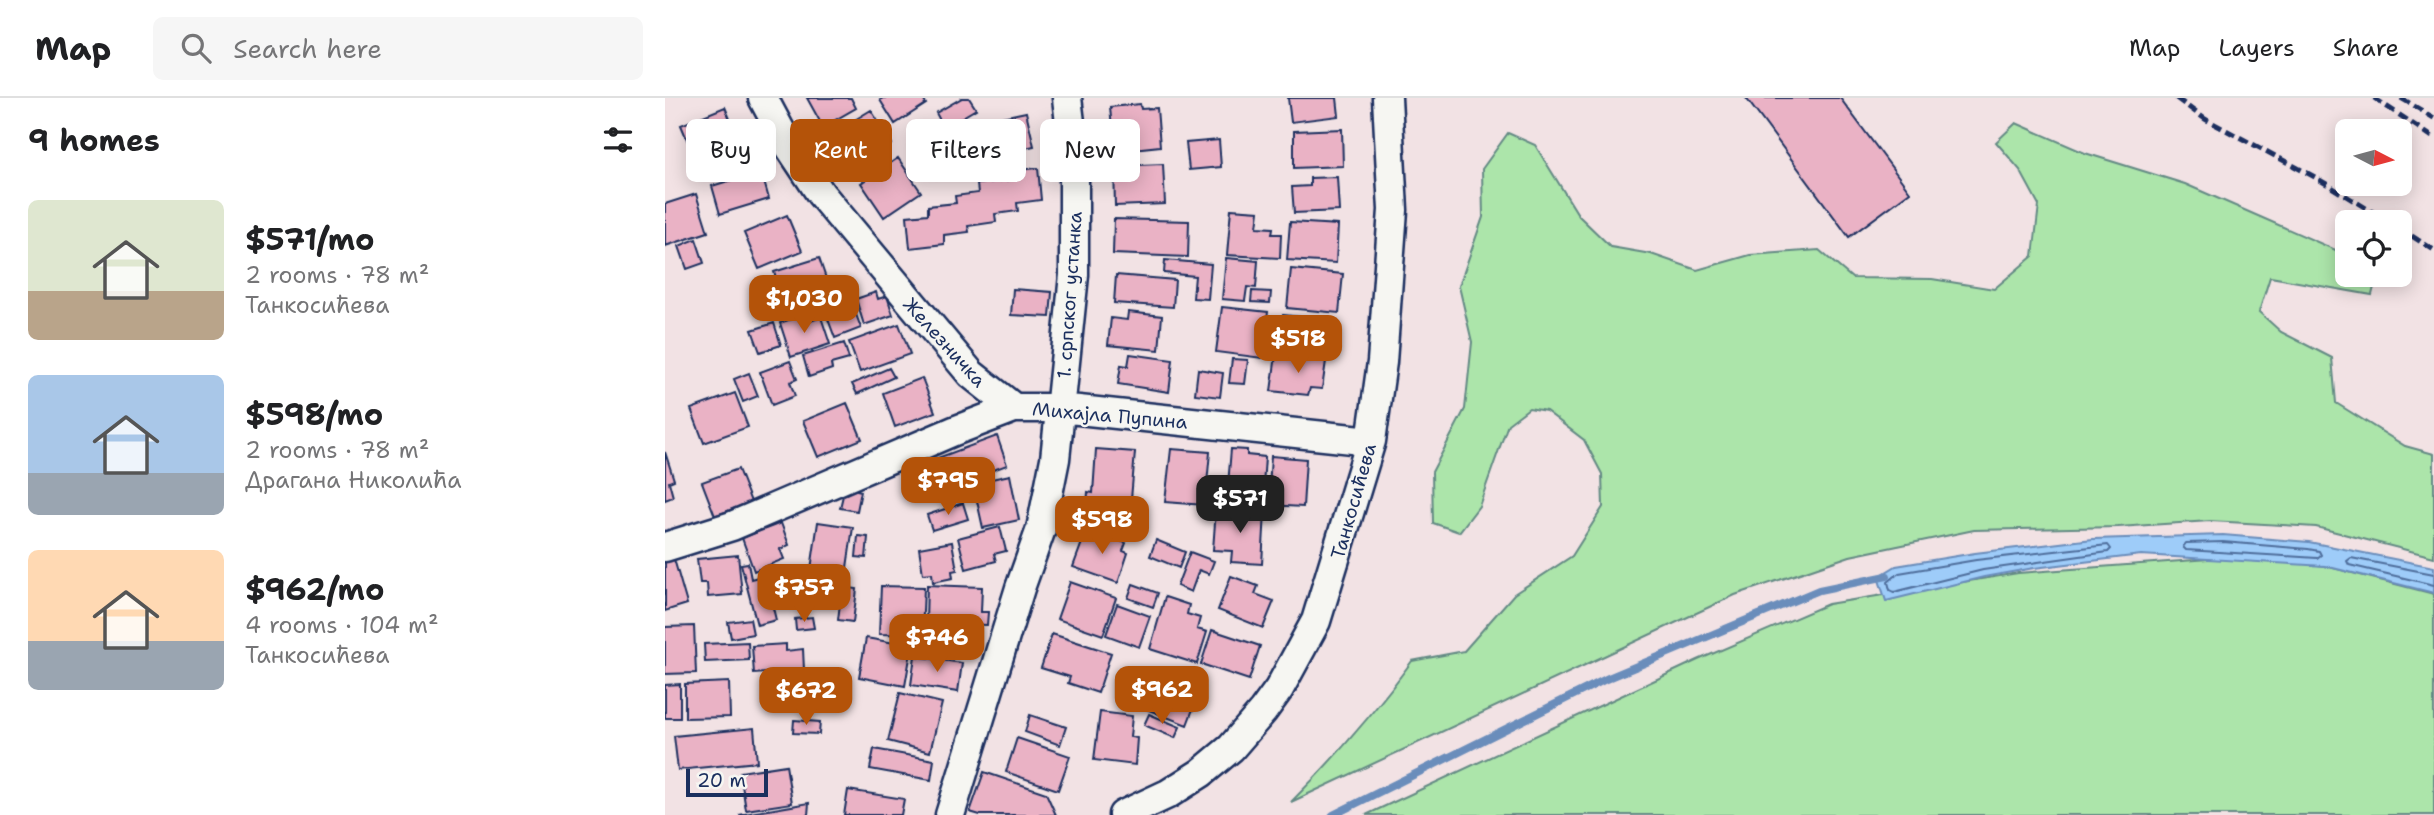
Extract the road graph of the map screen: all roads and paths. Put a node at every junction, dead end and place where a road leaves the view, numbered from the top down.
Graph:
1 (763, 98) edge
2 (1067, 98) edge
3 (1387, 98) edge
4 (1014, 408) junction
5 (1061, 408) junction
6 (1371, 441) junction
7 (665, 547) edge
8 (950, 815) edge
9 (1123, 815) edge

1 - 4 street, Железничка
2 - 5 street, 1. српског устанка
3 - 6 street, Танкосићева
4 - 5 street, Михајла Пупина
4 - 7 street, Михајла Пупина
5 - 6 street, Михајла Пупина
5 - 8 street, 1. српског устанка
6 - 9 street, Танкосићева

